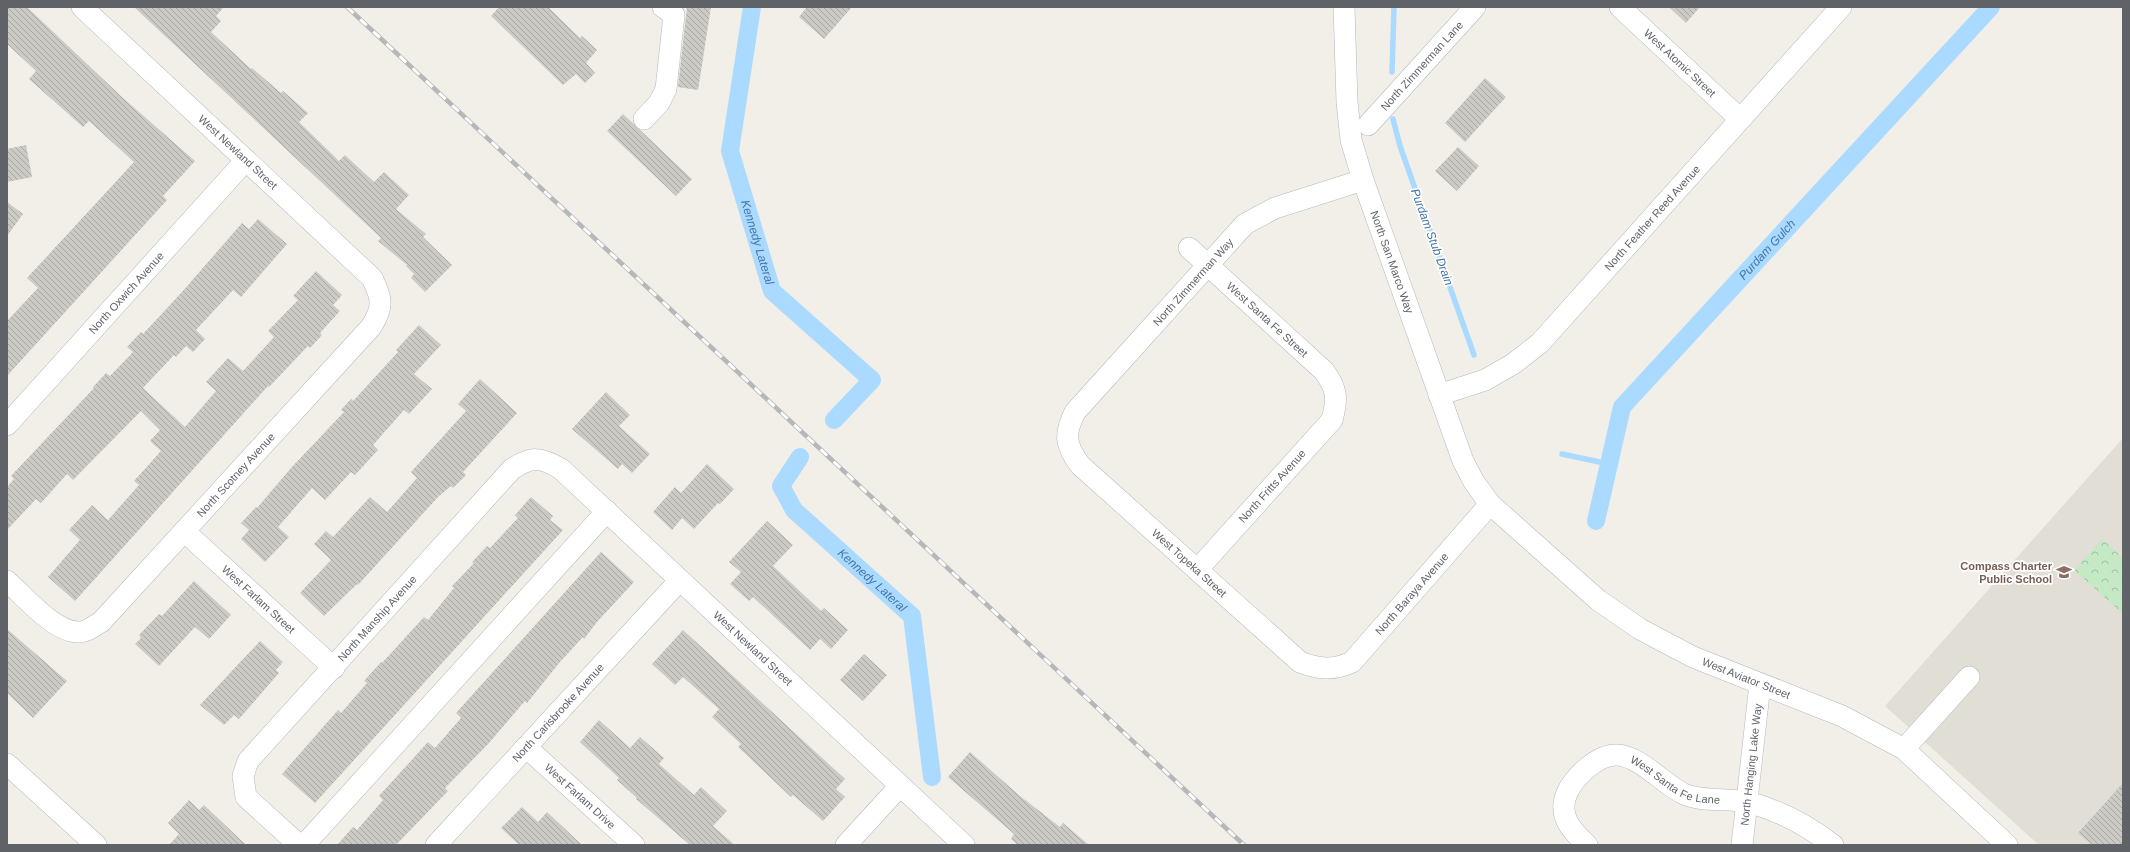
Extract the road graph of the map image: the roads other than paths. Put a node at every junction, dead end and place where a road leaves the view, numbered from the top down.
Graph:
1 (82, 7) edge
2 (663, 7) edge
3 (1344, 7) edge
4 (1475, 7) edge
5 (1620, 7) edge
6 (1841, 7) edge
7 (644, 119) dead end
8 (1740, 119) junction
9 (1368, 125) dead end
10 (246, 160) junction
11 (1363, 180) junction
12 (1189, 248) dead end
13 (1208, 265) junction
14 (381, 305) joint
15 (1439, 395) junction
16 (1336, 397) joint
17 (7, 425) edge
18 (1067, 440) joint
19 (537, 459) joint
20 (1490, 504) junction
21 (607, 512) junction
22 (184, 531) junction
23 (1197, 570) junction
24 (680, 580) junction
25 (7, 581) edge
26 (334, 668) junction
27 (1326, 669) joint
28 (1968, 677) dead end
29 (1760, 684) junction
30 (526, 746) junction
31 (1904, 749) junction
32 (7, 764) edge
33 (900, 786) junction
34 (1747, 802) junction
35 (96, 845) edge
36 (299, 845) edge
37 (304, 845) edge
38 (436, 845) edge
39 (634, 845) edge
40 (846, 845) edge
41 (964, 845) edge
42 (1587, 845) edge
43 (1742, 845) edge
44 (1833, 845) edge
45 (2007, 845) edge

1 - 10 street, West Newland Street
2 - 7 street
3 - 11 street, North San Marco Way
4 - 9 street, North Zimmerman Lane
5 - 8 street, West Atomic Street
6 - 8 street, North Feather Reed Avenue
8 - 15 street, North Feather Reed Avenue
10 - 14 street, West Newland Street
10 - 17 street, North Oxwich Avenue
11 - 13 street, North Zimmerman Way
11 - 15 street, North San Marco Way
12 - 13 street, West Santa Fe Street
13 - 16 street, West Santa Fe Street
13 - 18 street, North Zimmerman Way
14 - 22 street, North Scotney Avenue
15 - 20 street, North San Marco Way
16 - 23 street, North Fritts Avenue
18 - 23 street, West Topeka Street
19 - 21 street, West Newland Street
19 - 26 street, North Manship Avenue
20 - 27 street, North Baraya Avenue
20 - 29 street, West Aviator Street
21 - 24 street, West Newland Street
21 - 37 street
22 - 25 street, North Scotney Avenue
22 - 26 street, West Farlam Street
23 - 27 street, West Topeka Street
24 - 30 street, North Carisbrooke Avenue
24 - 33 street, West Newland Street
26 - 36 street, North Manship Avenue
28 - 31 street
29 - 31 street, West Aviator Street
29 - 34 street, North Hanging Lake Way
30 - 38 street, North Carisbrooke Avenue
30 - 39 street, West Farlam Drive
31 - 45 street, West Aviator Street
32 - 35 street
33 - 40 street
33 - 41 street, West Newland Street
34 - 42 street, West Santa Fe Lane
34 - 43 street, North Hanging Lake Way
34 - 44 street, West Santa Fe Lane

